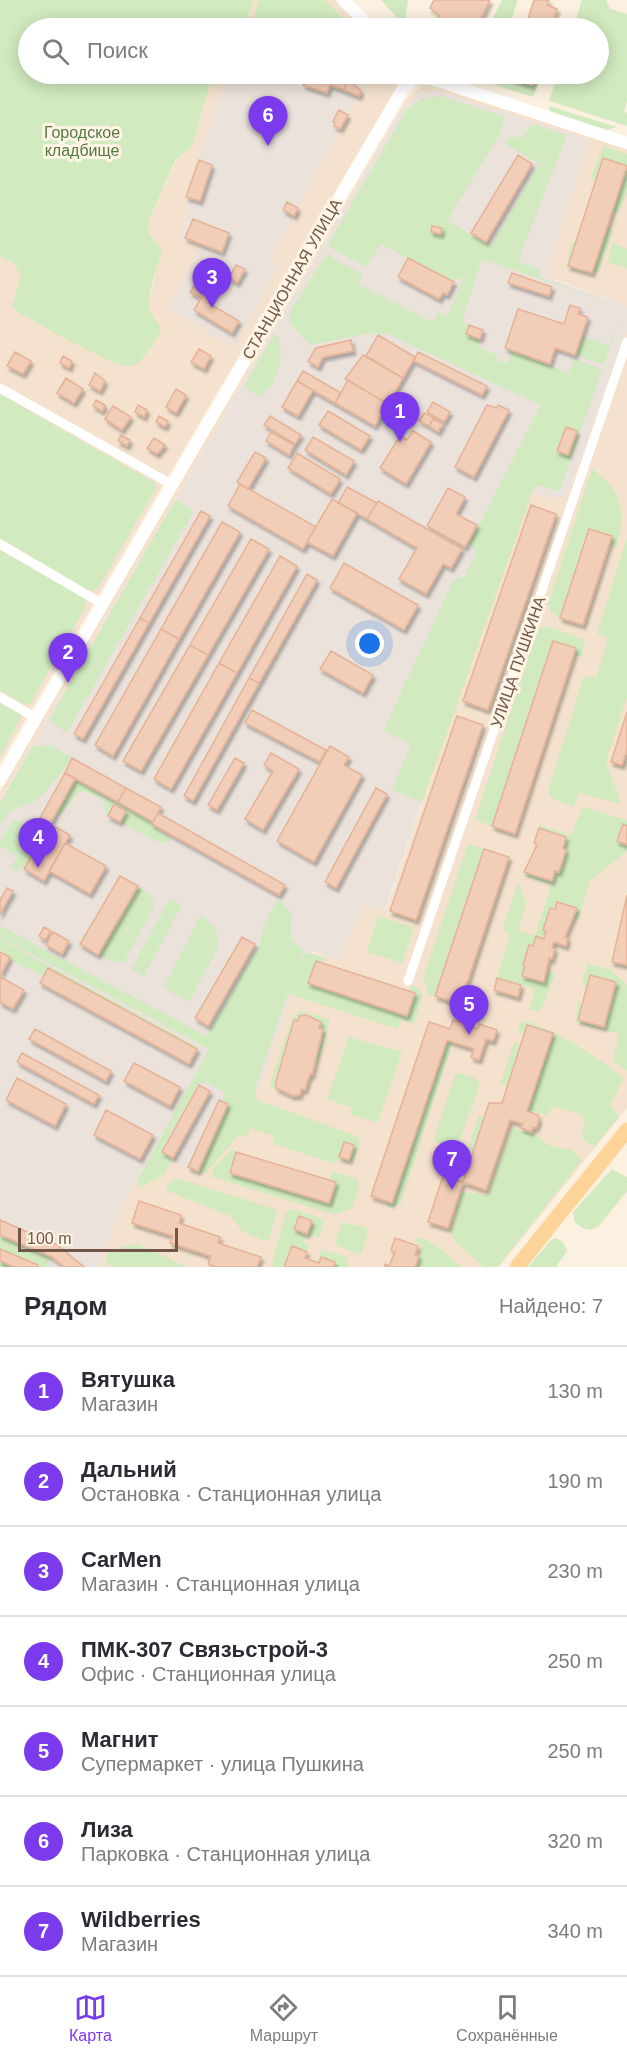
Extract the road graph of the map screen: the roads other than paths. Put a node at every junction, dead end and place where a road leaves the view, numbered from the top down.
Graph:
1 (343, 0) edge
2 (361, 18) edge
3 (406, 84) edge
4 (447, 84) edge
5 (627, 143) edge
6 (627, 342) edge
7 (0, 388) edge
8 (171, 484) junction
9 (0, 544) edge
10 (101, 603) junction
11 (0, 698) edge
12 (36, 718) junction
13 (0, 780) edge
14 (408, 981) dead end
15 (627, 1130) edge
16 (517, 1267) edge

1 - 2 street
3 - 8 street, СТАНЦИОННАЯ УЛИЦА
4 - 5 street
6 - 14 street, УЛИЦА ПУШКИНА
7 - 8 street
8 - 10 street, СТАНЦИОННАЯ УЛИЦА
9 - 10 street
10 - 12 street, СТАНЦИОННАЯ УЛИЦА
11 - 12 street
12 - 13 street, СТАНЦИОННАЯ УЛИЦА
15 - 16 main road

